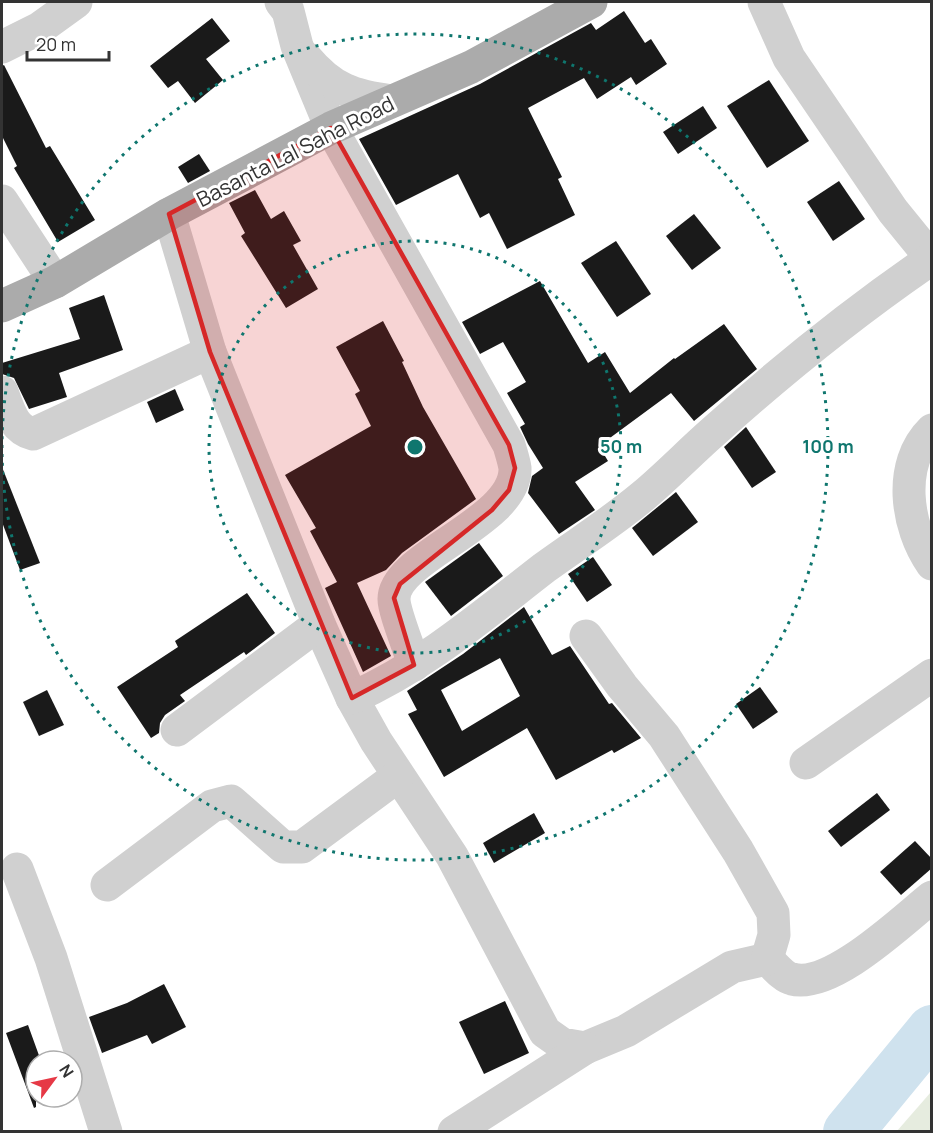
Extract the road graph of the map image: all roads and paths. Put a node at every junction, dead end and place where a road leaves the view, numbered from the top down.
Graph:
1 (76, 2) edge
2 (281, 2) edge
3 (591, 2) edge
4 (764, 2) edge
5 (297, 46) junction
6 (2, 47) edge
7 (392, 101) junction
8 (331, 128) junction
9 (2, 201) edge
10 (169, 214) junction
11 (931, 259) edge
12 (55, 282) junction
13 (2, 306) edge
14 (210, 352) junction
15 (2, 392) edge
16 (932, 430) edge
17 (932, 564) edge
18 (319, 624) junction
19 (586, 636) dead end
20 (414, 665) junction
21 (932, 675) edge
22 (352, 698) junction
23 (177, 730) dead end
24 (806, 764) dead end
25 (398, 776) junction
26 (17, 869) dead end
27 (107, 885) dead end
28 (932, 897) edge
29 (766, 959) junction
30 (585, 1048) junction
31 (106, 1131) edge
32 (454, 1131) edge

1 - 6 street
2 - 5 street
3 - 7 main road, Basanta Lal Saha Road
4 - 11 street
5 - 7 street
5 - 8 street
7 - 8 main road, Basanta Lal Saha Road
8 - 10 main road, Basanta Lal Saha Road
8 - 20 street
9 - 12 street
10 - 12 main road, Basanta Lal Saha Road
10 - 14 street
11 - 20 street
12 - 13 main road, Basanta Lal Saha Road
14 - 15 street
14 - 18 street
16 - 17 street
18 - 22 street
18 - 23 street
19 - 29 street
20 - 22 street
21 - 24 street
22 - 25 street
25 - 27 street
25 - 30 street
26 - 31 street
28 - 29 street
29 - 30 street
30 - 32 street

